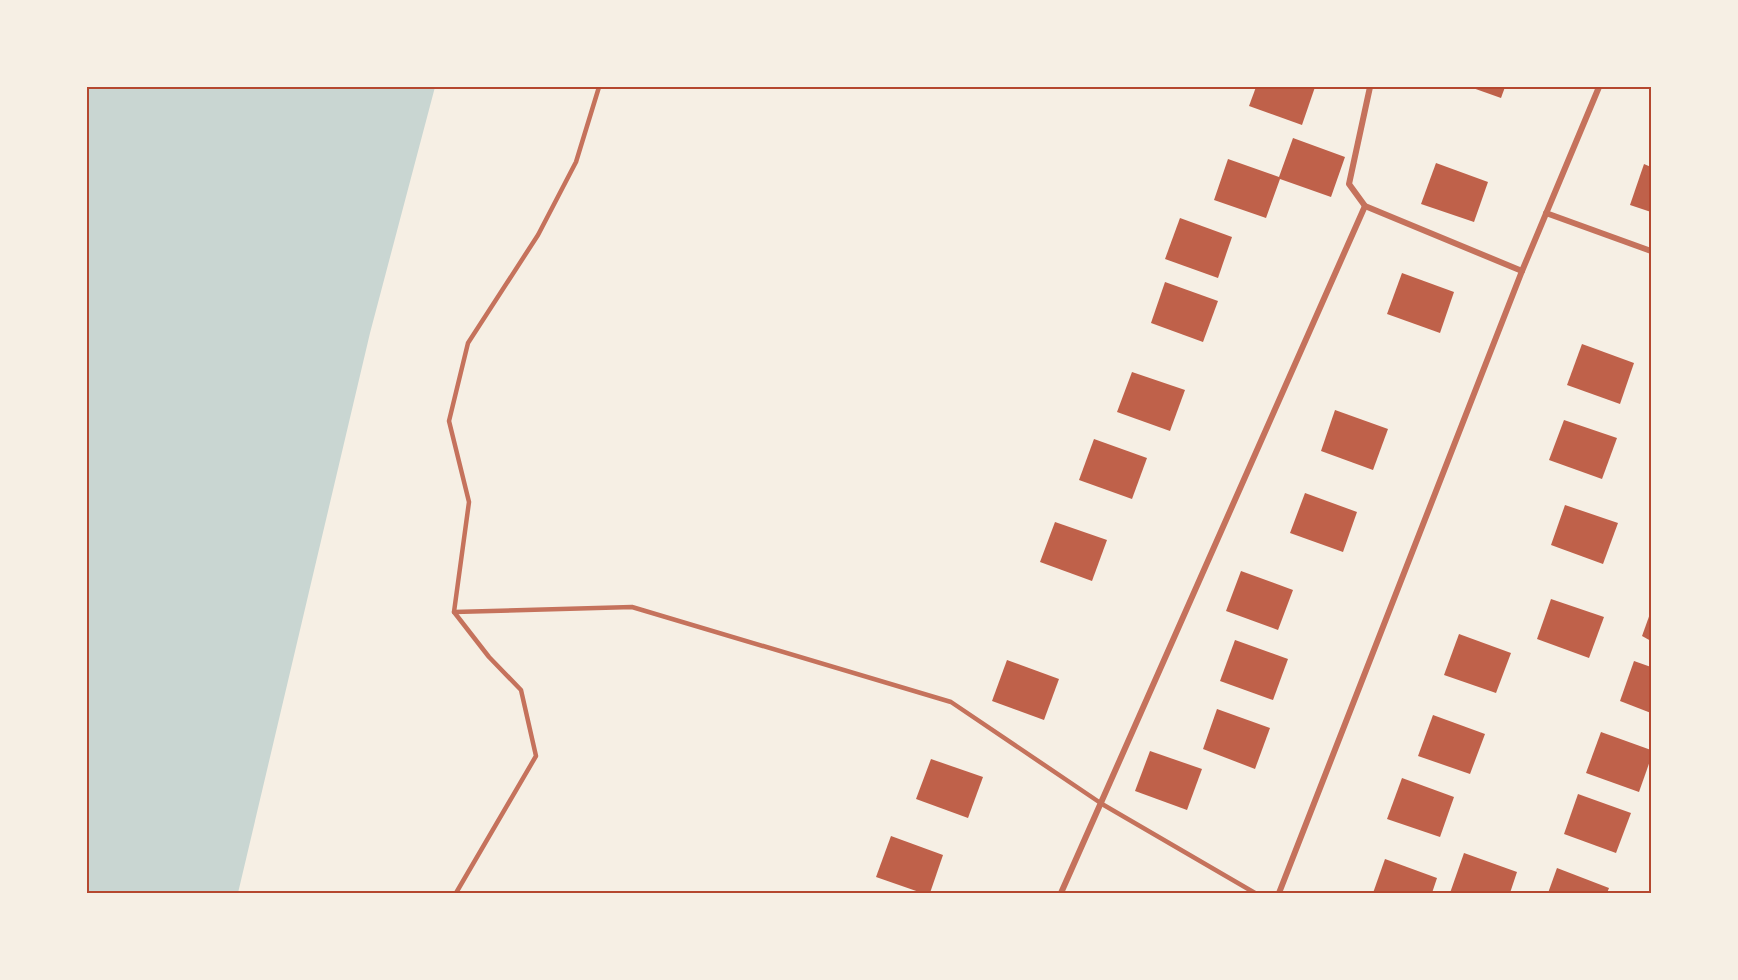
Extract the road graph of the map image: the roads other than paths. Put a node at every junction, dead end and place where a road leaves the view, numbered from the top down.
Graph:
1 (599, 87) edge
2 (1370, 87) edge
3 (1599, 87) edge
4 (1365, 206) junction
5 (1546, 213) junction
6 (1651, 251) edge
7 (1522, 271) junction
8 (454, 612) junction
9 (1102, 804) junction
10 (456, 893) edge
11 (1061, 893) edge
12 (1255, 893) edge
13 (1279, 893) edge

1 - 8 lane
2 - 4 street
3 - 5 street
4 - 7 street
4 - 9 street
5 - 6 street
5 - 7 street
7 - 13 street
8 - 9 lane
8 - 10 lane
9 - 11 street
9 - 12 lane

